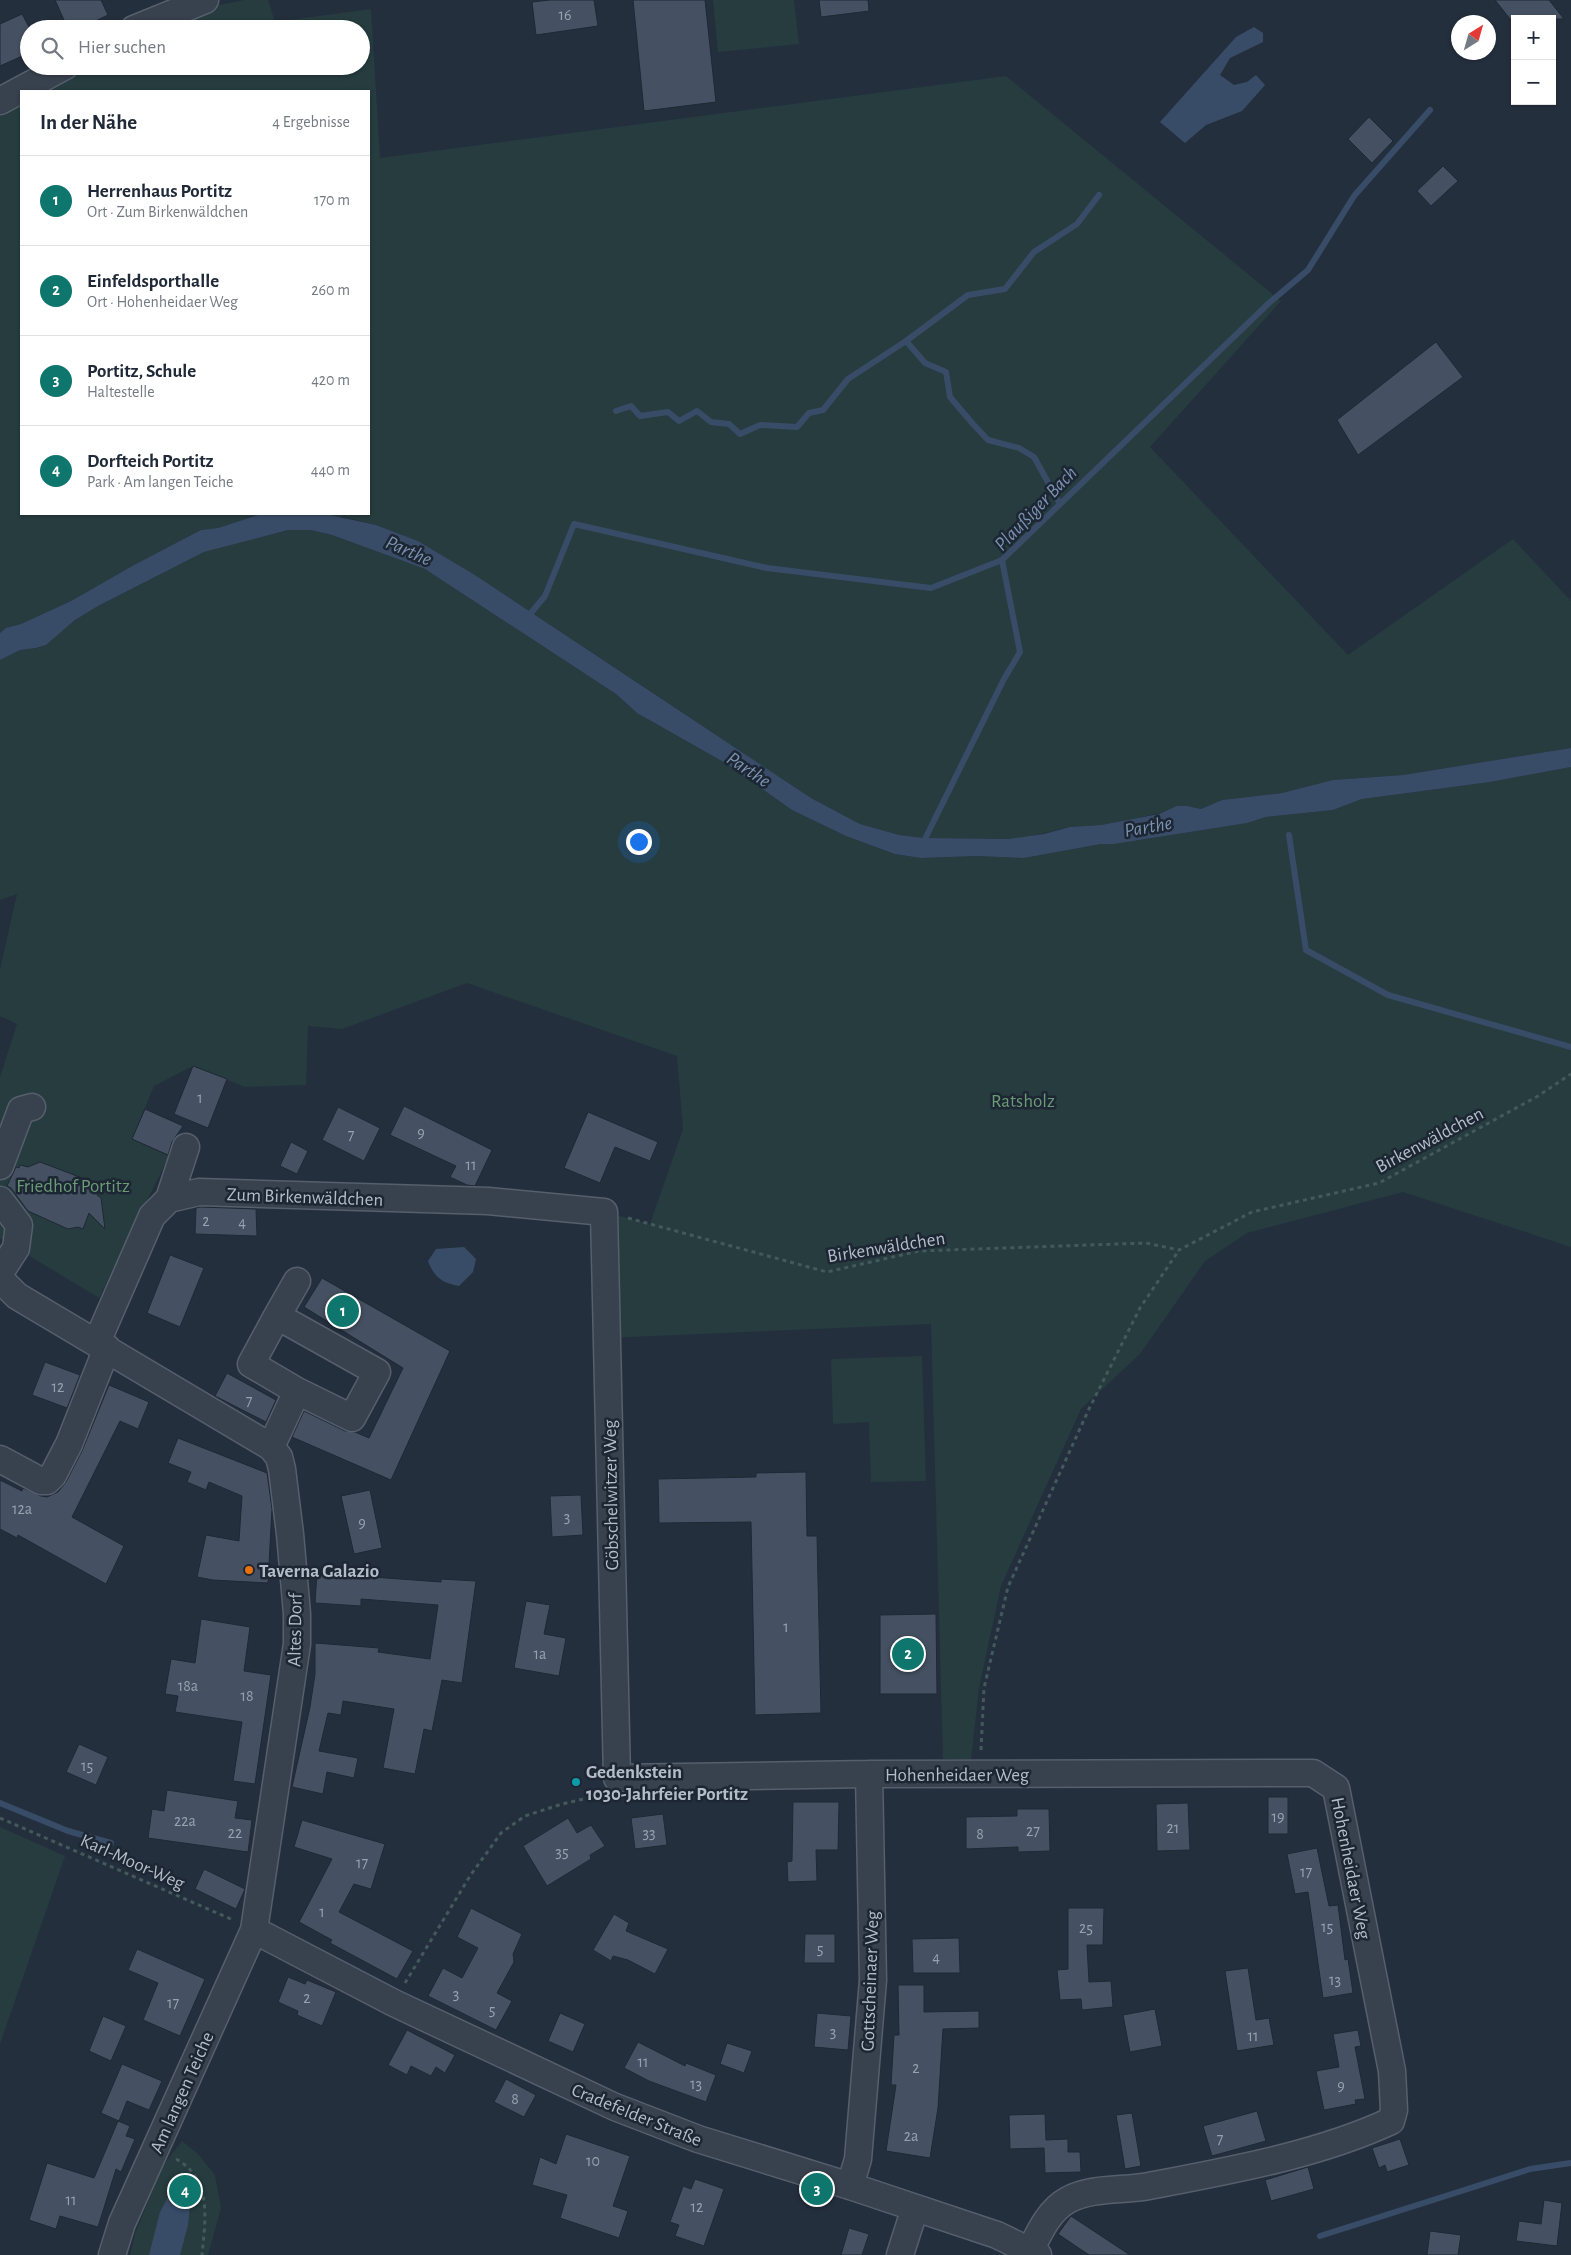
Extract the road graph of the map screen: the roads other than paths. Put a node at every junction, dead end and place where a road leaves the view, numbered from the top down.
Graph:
1 (205, 0) edge
2 (156, 20) edge
3 (48, 75) edge
4 (20, 90) edge
5 (20, 90) edge
6 (0, 101) edge
7 (32, 1107) dead end
8 (186, 1147) dead end
9 (0, 1166) edge
10 (169, 1199) junction
11 (0, 1200) edge
12 (604, 1212) joint
13 (0, 1273) edge
14 (297, 1281) dead end
15 (6, 1290) edge
16 (277, 1316) junction
17 (102, 1345) junction
18 (297, 1391) junction
19 (271, 1447) junction
20 (0, 1459) edge
21 (869, 1774) junction
22 (616, 1778) joint
23 (254, 1930) junction
24 (850, 2186) junction
25 (915, 2208) junction
26 (1034, 2253) edge
27 (112, 2255) edge
28 (900, 2255) edge

1 - 2 street
3 - 5 street
4 - 6 street
7 - 9 street
8 - 10 street
10 - 12 street, Zum Birkenwäldchen
10 - 17 street
11 - 13 street
12 - 22 street, Göbschelwitzer Weg
14 - 16 street
15 - 17 street
16 - 18 street
16 - 18 street
17 - 19 street
17 - 20 street
18 - 19 street
19 - 23 street, Altes Dorf
21 - 22 street, Hohenheidaer Weg
21 - 24 street, Gottscheinaer Weg
21 - 26 street, Hohenheidaer Weg
23 - 24 street, Cradefelder Straße
23 - 27 street, Am langen Teiche
24 - 25 street, Cradefelder Straße
25 - 26 street, Cradefelder Straße
25 - 28 street

